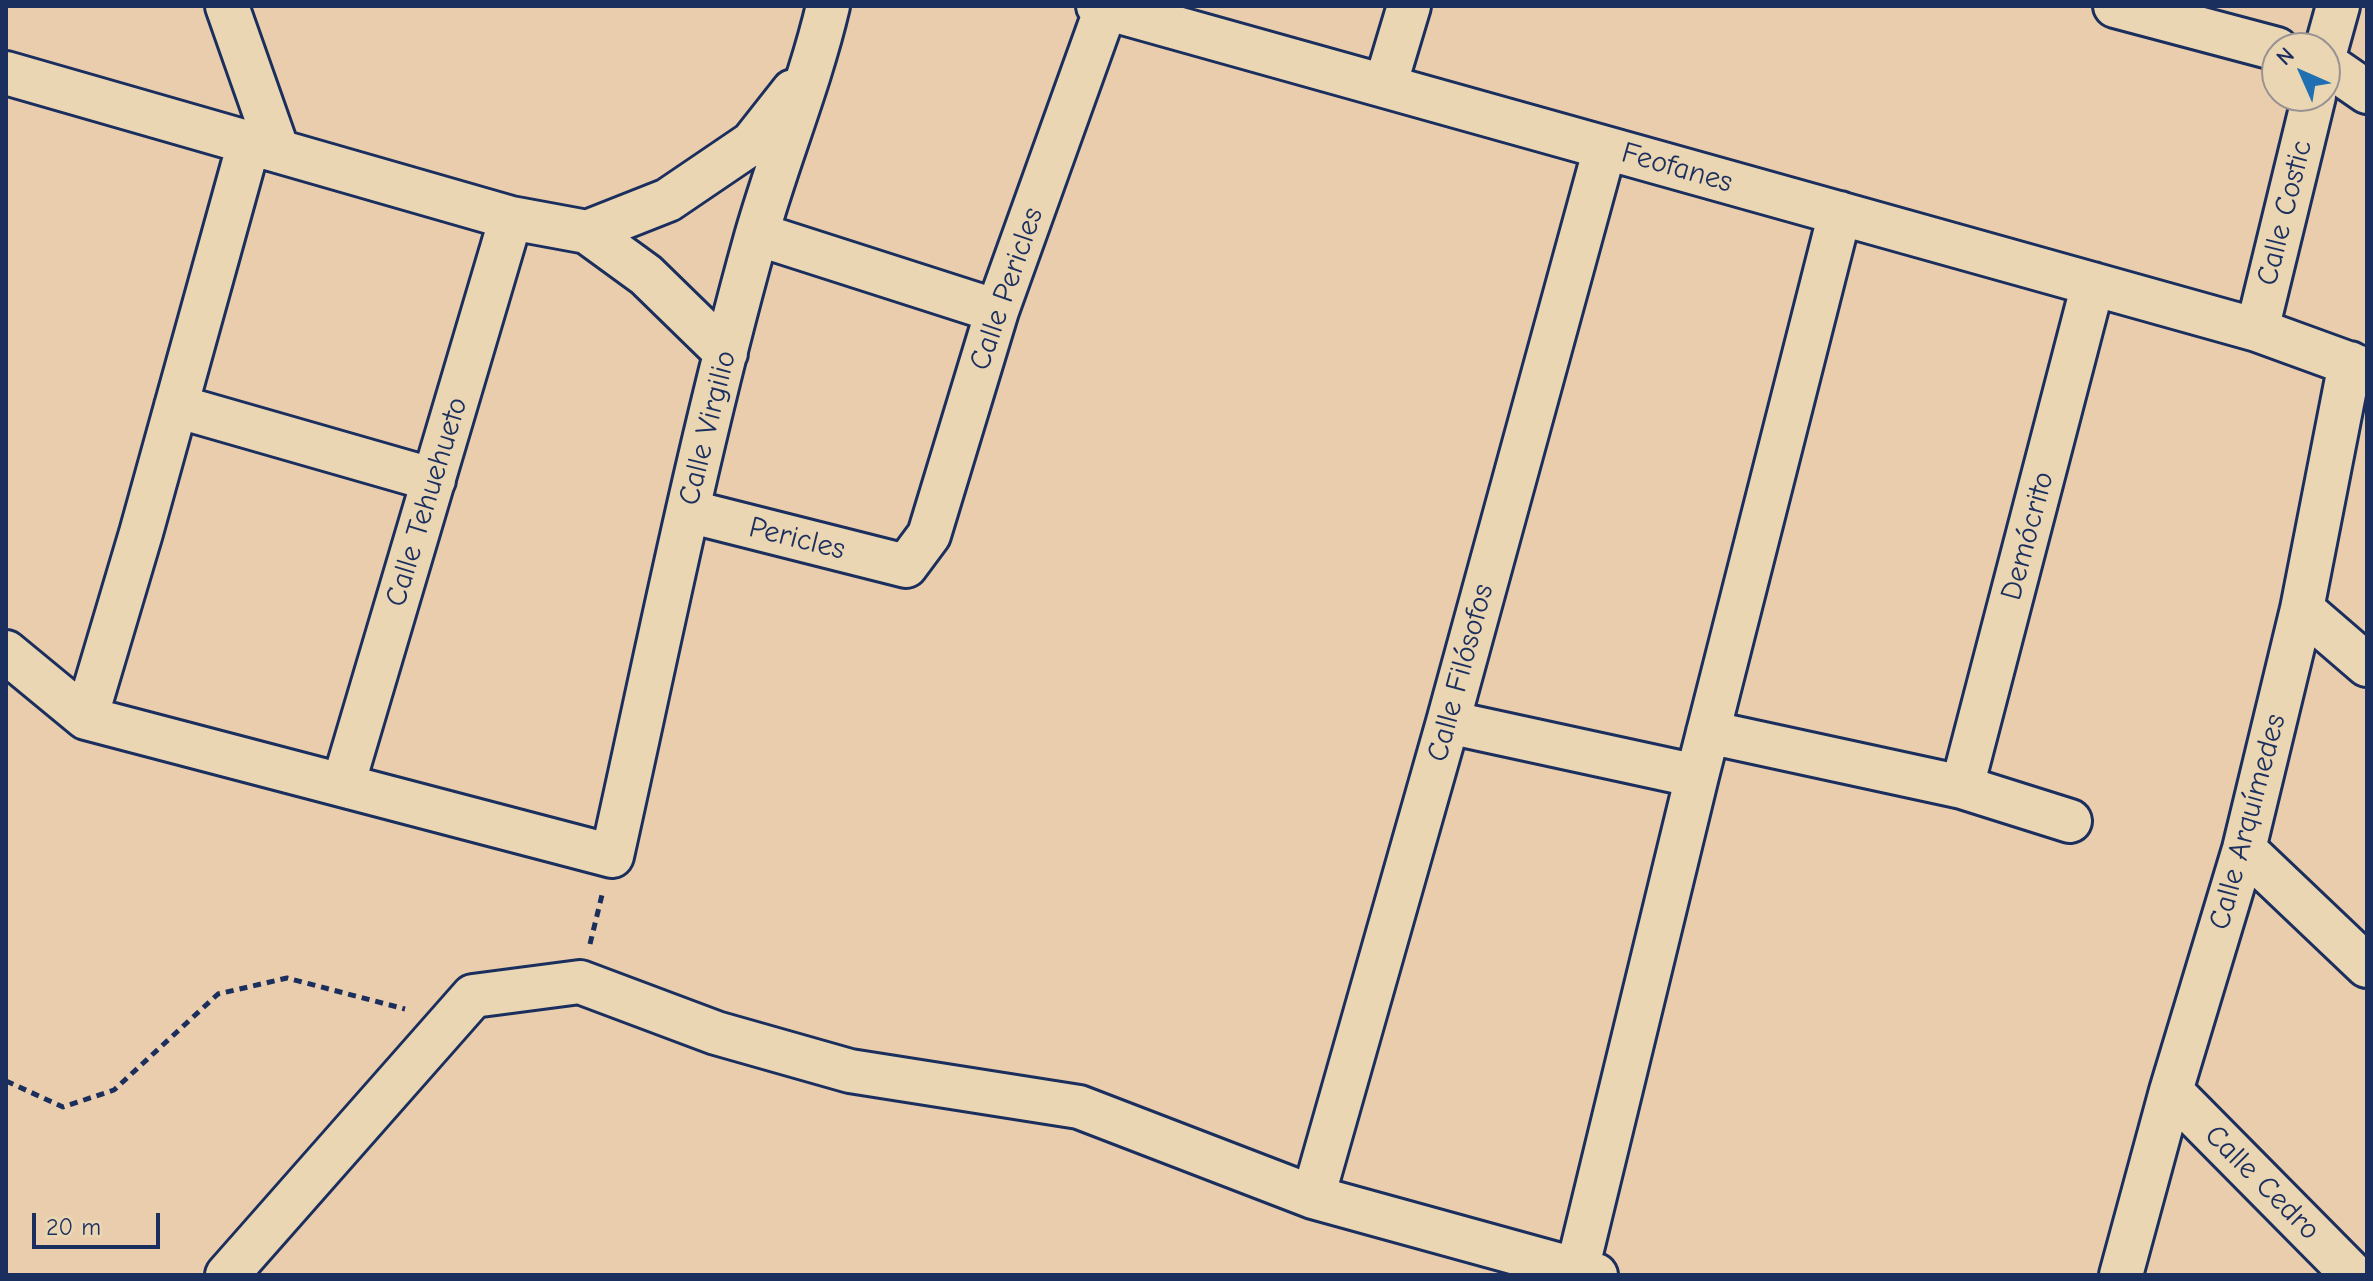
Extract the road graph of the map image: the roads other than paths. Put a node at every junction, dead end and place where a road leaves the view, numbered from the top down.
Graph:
1 (227, 6) edge
2 (828, 6) edge
3 (1409, 6) edge
4 (2115, 6) edge
5 (2338, 6) edge
6 (1102, 7) edge
7 (2331, 32) edge
8 (2261, 45) edge
9 (814, 65) junction
10 (6, 73) edge
11 (2341, 74) edge
12 (1385, 86) junction
13 (2367, 92) edge
14 (2310, 112) edge
15 (264, 147) junction
16 (1605, 148) junction
17 (1840, 213) junction
18 (511, 218) junction
19 (587, 232) junction
20 (757, 234) junction
21 (2093, 284) junction
22 (997, 311) junction
23 (2257, 330) junction
24 (726, 353) junction
25 (2358, 366) edge
26 (176, 406) junction
27 (434, 480) junction
28 (688, 511) junction
29 (906, 566) joint
30 (2302, 609) junction
31 (6, 652) edge
32 (2367, 665) edge
33 (86, 718) junction
34 (1448, 722) junction
35 (1708, 732) junction
36 (1697, 776) junction
37 (343, 785) junction
38 (1962, 787) junction
39 (2070, 821) dead end
40 (2244, 849) junction
41 (2367, 966) edge
42 (2171, 1091) junction
43 (1313, 1197) junction
44 (1586, 1273) edge
45 (227, 1275) edge
46 (2121, 1275) edge
47 (2353, 1275) edge

1 - 15 street
2 - 9 street, Calle Virgilio
3 - 12 street
4 - 8 street
5 - 7 street
6 - 12 street, Feofanes
6 - 22 street, Calle Pericles
9 - 19 street
9 - 20 street, Calle Virgilio
10 - 15 street
11 - 13 street
12 - 16 street, Feofanes
14 - 23 street, Calle Costic
15 - 18 street
15 - 26 street
16 - 17 street, Feofanes
16 - 34 street, Calle Filósofos
17 - 21 street, Feofanes
17 - 35 street
18 - 19 street
18 - 27 street, Calle Tehuehueto
19 - 24 street
20 - 22 street
20 - 24 street, Calle Virgilio
21 - 23 street, Feofanes
21 - 38 street, Demócrito
22 - 29 street, Calle Pericles
23 - 25 street, Feofanes
24 - 28 street, Calle Virgilio
25 - 30 street, Calle Arquímedes
26 - 27 street
26 - 33 street
27 - 37 street, Calle Tehuehueto
28 - 29 street, Pericles
28 - 37 street, Calle Virgilio
30 - 32 street
30 - 40 street, Calle Arquímedes
31 - 33 street
33 - 37 street
34 - 36 street
34 - 43 street, Calle Filósofos
35 - 36 street
35 - 38 street
36 - 44 street
38 - 39 street
40 - 41 street
40 - 42 street, Calle Arquímedes
42 - 46 street, Calle Arquímedes
42 - 47 street, Calle Cedro
43 - 44 street
43 - 45 street

